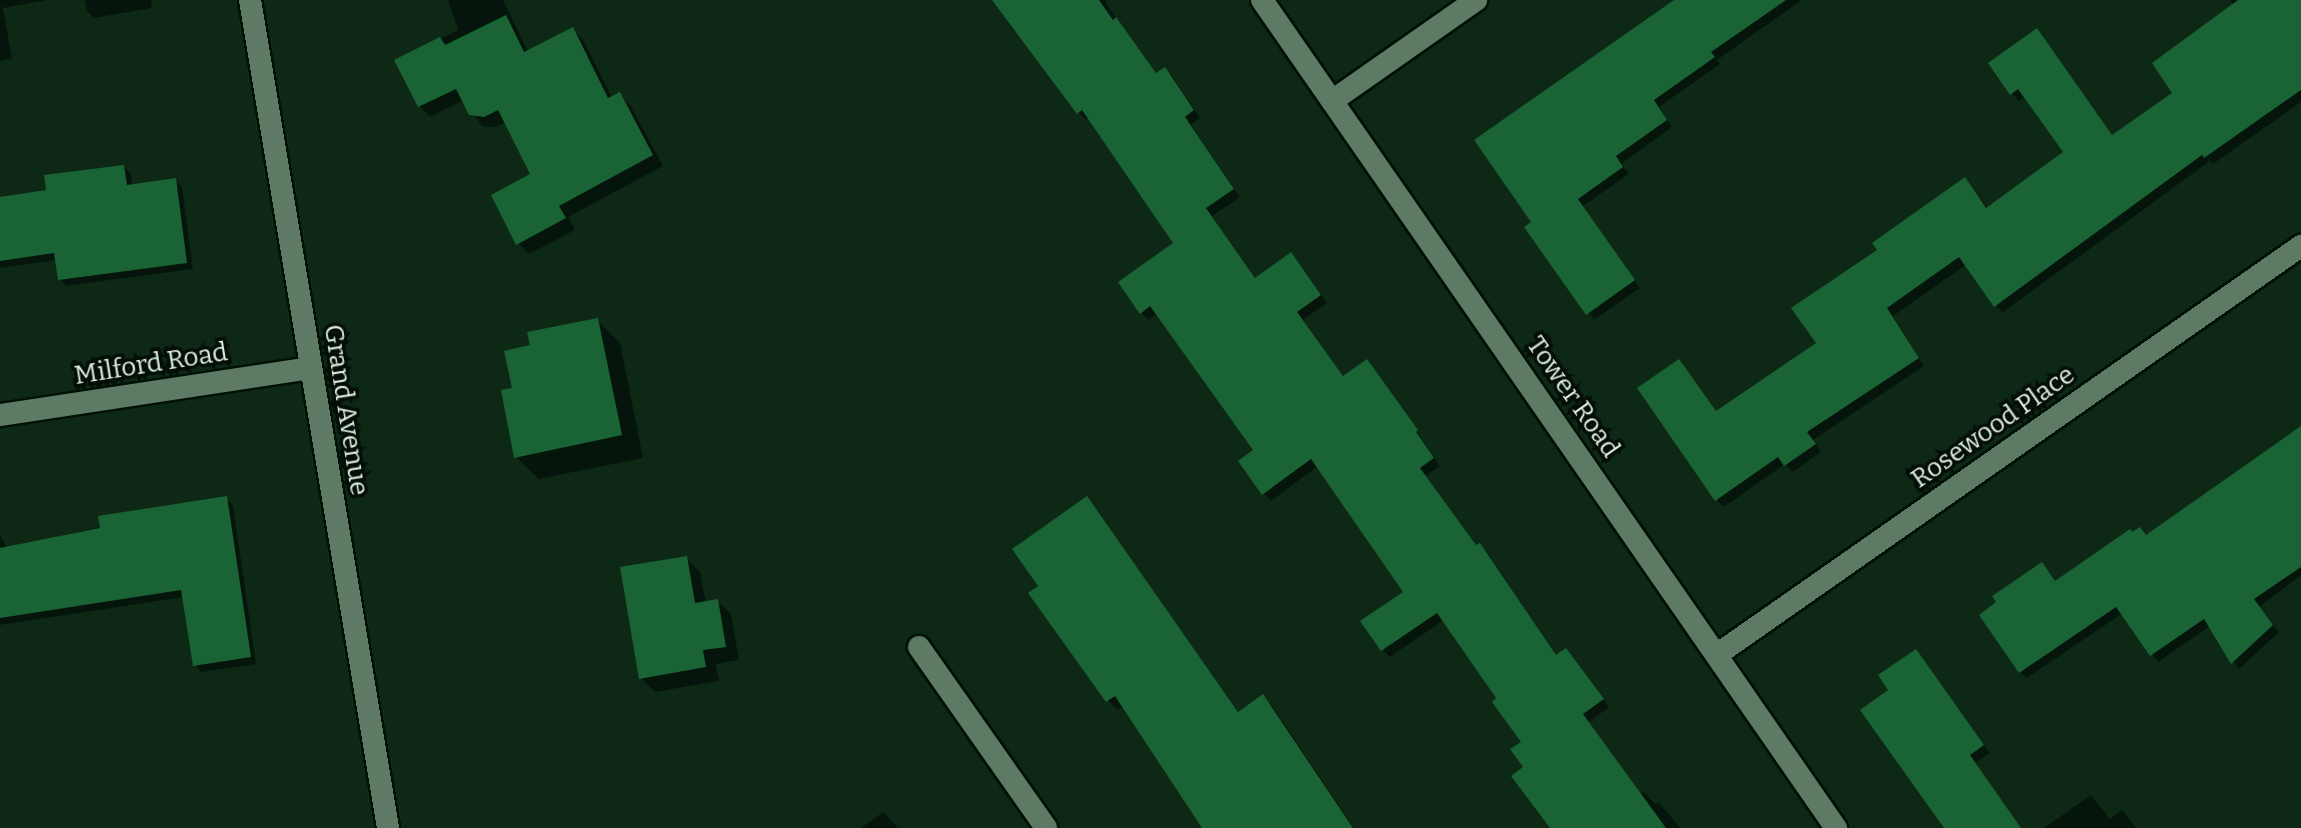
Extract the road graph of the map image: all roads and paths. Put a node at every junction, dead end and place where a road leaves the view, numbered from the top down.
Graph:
1 (250, 0) edge
2 (1262, 0) edge
3 (1476, 0) edge
4 (1332, 101) junction
5 (2301, 246) edge
6 (310, 368) junction
7 (0, 415) edge
8 (919, 647) dead end
9 (1718, 654) junction
10 (388, 828) edge
11 (1046, 828) edge
12 (1836, 828) edge

1 - 6 street, Grand Avenue
2 - 4 street, Tower Road
3 - 4 street
4 - 9 street, Tower Road
5 - 9 street, Rosewood Place
6 - 7 street, Milford Road
6 - 10 street, Grand Avenue
8 - 11 street
9 - 12 street, Tower Road

